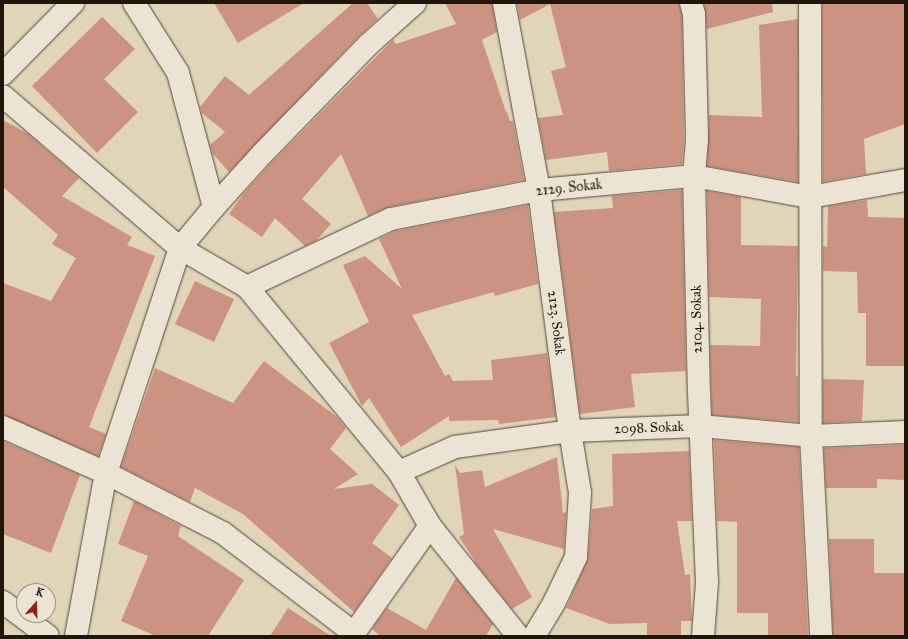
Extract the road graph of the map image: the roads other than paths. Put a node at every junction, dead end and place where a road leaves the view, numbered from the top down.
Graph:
1 (73, 3) edge
2 (134, 3) edge
3 (415, 3) edge
4 (504, 3) edge
5 (691, 3) edge
6 (810, 3) edge
7 (3, 74) edge
8 (3, 96) edge
9 (694, 176) junction
10 (905, 180) edge
11 (539, 190) junction
12 (810, 196) junction
13 (214, 206) junction
14 (180, 248) junction
15 (247, 287) junction
16 (700, 426) junction
17 (3, 427) edge
18 (570, 431) junction
19 (905, 432) edge
20 (811, 436) junction
21 (399, 472) junction
22 (106, 473) junction
23 (430, 526) junction
24 (3, 602) edge
25 (353, 634) edge
26 (48, 636) edge
27 (76, 636) edge
28 (518, 636) edge
29 (534, 636) edge
30 (703, 636) edge
31 (821, 636) edge

1 - 7 street
2 - 13 street
3 - 13 street
4 - 11 street, 2123. Sokak
5 - 9 street, 2104. Sokak
6 - 12 street
8 - 14 street
9 - 11 street, 2129. Sokak
9 - 12 street, 2129. Sokak
9 - 16 street, 2104. Sokak
10 - 12 street, 2129. Sokak
11 - 15 street, 2129. Sokak
11 - 18 street, 2123. Sokak
12 - 20 street
13 - 14 street
14 - 15 street
14 - 22 street
15 - 21 street
16 - 18 street, 2098. Sokak
16 - 20 street, 2098. Sokak
16 - 30 street, 2104. Sokak
17 - 22 street
18 - 21 street, 2098. Sokak
18 - 29 street, 2123. Sokak
19 - 20 street, 2098. Sokak
20 - 31 street
21 - 23 street
22 - 25 street
22 - 27 street
23 - 25 street
23 - 28 street
24 - 26 street

